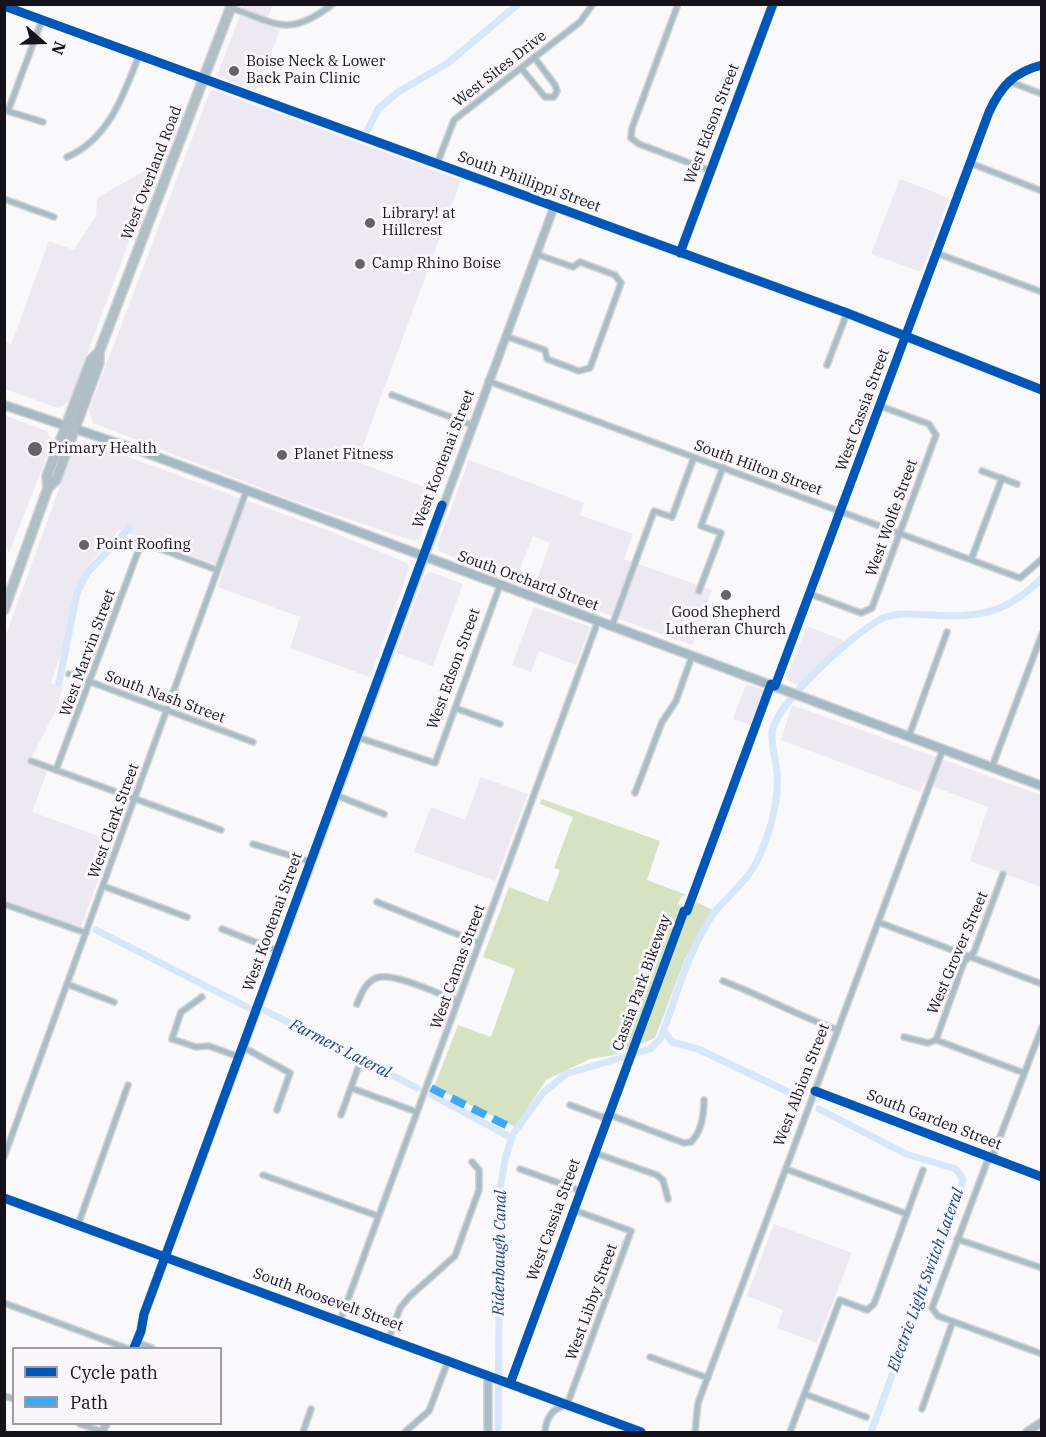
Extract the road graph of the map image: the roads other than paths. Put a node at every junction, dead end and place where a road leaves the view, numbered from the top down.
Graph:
1 (333, 4) edge
2 (593, 4) edge
3 (678, 4) edge
4 (773, 4) edge
5 (4, 6) edge
6 (232, 6) edge
7 (42, 20) junction
8 (139, 55) junction
9 (534, 57) junction
10 (1041, 64) edge
11 (521, 68) junction
12 (204, 79) junction
13 (1008, 81) junction
14 (1041, 93) edge
15 (6, 111) edge
16 (43, 122) dead end
17 (68, 157) dead end
18 (437, 164) junction
19 (970, 164) junction
20 (711, 171) junction
21 (1041, 190) edge
22 (4, 199) edge
23 (554, 207) junction
24 (54, 216) dead end
25 (680, 253) junction
26 (936, 253) junction
27 (536, 254) junction
28 (1041, 292) edge
29 (847, 313) junction
30 (505, 336) junction
31 (905, 337) junction
32 (827, 365) dead end
33 (488, 381) junction
34 (1041, 390) edge
35 (392, 395) dead end
36 (4, 405) edge
37 (880, 406) junction
38 (472, 425) junction
39 (71, 426) junction
40 (694, 457) junction
41 (723, 467) junction
42 (982, 471) dead end
43 (1002, 478) junction
44 (1017, 484) dead end
45 (246, 492) junction
46 (842, 512) junction
47 (899, 533) junction
48 (422, 556) junction
49 (1041, 559) edge
50 (971, 560) junction
51 (218, 570) junction
52 (500, 585) junction
53 (699, 591) dead end
54 (810, 594) junction
55 (4, 610) edge
56 (598, 621) junction
57 (612, 626) junction
58 (947, 632) dead end
59 (1041, 634) edge
60 (692, 656) junction
61 (69, 674) dead end
62 (89, 682) junction
63 (773, 685) junction
64 (455, 708) junction
65 (166, 710) junction
66 (501, 724) dead end
67 (909, 736) junction
68 (357, 737) junction
69 (253, 742) dead end
70 (943, 749) junction
71 (31, 761) dead end
72 (992, 767) junction
73 (56, 770) junction
74 (1041, 786) edge
75 (634, 793) dead end
76 (335, 795) junction
77 (134, 799) junction
78 (384, 814) dead end
79 (221, 830) dead end
80 (253, 843) dead end
81 (311, 862) junction
82 (1003, 874) dead end
83 (103, 886) junction
84 (377, 902) dead end
85 (4, 904) edge
86 (687, 911) dead end
87 (187, 917) dead end
88 (878, 922) junction
89 (222, 929) dead end
90 (86, 933) junction
91 (479, 943) junction
92 (278, 951) junction
93 (969, 957) junction
94 (723, 981) dead end
95 (67, 984) junction
96 (1041, 984) edge
97 (202, 997) dead end
98 (458, 1001) junction
99 (114, 1002) dead end
100 (357, 1004) dead end
101 (1041, 1027) edge
102 (838, 1030) junction
103 (904, 1037) dead end
104 (936, 1040) junction
105 (243, 1047) junction
106 (240, 1057) junction
107 (358, 1068) dead end
108 (627, 1068) dead end
109 (1024, 1073) junction
110 (128, 1085) dead end
111 (351, 1088) junction
112 (815, 1091) junction
113 (704, 1100) dead end
114 (570, 1105) dead end
115 (277, 1110) dead end
116 (415, 1111) junction
117 (341, 1115) dead end
118 (610, 1115) junction
119 (595, 1153) junction
120 (4, 1157) edge
121 (992, 1158) junction
122 (472, 1162) dead end
123 (520, 1168) dead end
124 (786, 1169) junction
125 (923, 1170) dead end
126 (263, 1175) dead end
127 (1041, 1177) edge
128 (581, 1191) junction
129 (4, 1198) edge
130 (668, 1198) dead end
131 (574, 1210) junction
132 (907, 1214) junction
133 (378, 1216) junction
134 (78, 1225) junction
135 (957, 1239) junction
136 (165, 1258) junction
137 (1041, 1268) edge
138 (4, 1303) edge
139 (340, 1321) junction
140 (953, 1321) junction
141 (389, 1338) junction
142 (135, 1345) edge
143 (123, 1347) edge
144 (1041, 1354) edge
145 (650, 1356) dead end
146 (448, 1361) junction
147 (708, 1378) junction
148 (498, 1380) junction
149 (805, 1394) junction
150 (567, 1405) junction
151 (311, 1409) dead end
152 (921, 1409) dead end
153 (866, 1417) dead end
154 (1041, 1422) edge
155 (83, 1425) edge
156 (1029, 1431) edge
157 (103, 1432) edge
158 (303, 1432) edge
159 (405, 1432) edge
160 (488, 1432) edge
161 (545, 1432) edge
162 (641, 1432) edge
163 (695, 1432) edge
164 (790, 1432) edge

1 - 6 street
2 - 9 street, West Sites Drive
3 - 20 street
4 - 20 street, West Edson Street
5 - 7 street, South Phillippi Street
6 - 12 main road, West Overland Road
7 - 8 street, South Phillippi Street
7 - 15 street
8 - 12 street, South Phillippi Street
8 - 17 street
9 - 11 street, West Sites Drive
9 - 11 street
10 - 13 street, West Cassia Street
11 - 18 street, West Sites Drive
12 - 18 street, South Phillippi Street
12 - 39 main road, West Overland Road
13 - 14 street
13 - 19 street, West Cassia Street
15 - 16 street
18 - 23 street, South Phillippi Street
19 - 21 street
19 - 26 street, West Cassia Street
20 - 25 street, West Edson Street
22 - 24 street
23 - 25 street, South Phillippi Street
23 - 27 street, West Kootenai Street
25 - 29 street, South Phillippi Street
26 - 28 street
26 - 31 street, West Cassia Street
27 - 30 street, West Kootenai Street
27 - 30 street
29 - 31 street, South Phillippi Street
29 - 32 street
30 - 33 street, West Kootenai Street
31 - 34 street, South Phillippi Street
31 - 37 street, West Cassia Street
33 - 38 street, West Kootenai Street
33 - 40 street, South Hilton Street
35 - 38 street
36 - 39 main road, South Orchard Street
37 - 46 street, West Cassia Street
37 - 47 street, West Wolfe Street
38 - 48 street, West Kootenai Street
39 - 45 main road, South Orchard Street
39 - 55 main road, West Overland Road
40 - 41 street, South Hilton Street
40 - 57 street
41 - 46 street, South Hilton Street
41 - 53 street
42 - 43 street
43 - 44 street
43 - 50 street
45 - 48 main road, South Orchard Street
45 - 51 street, West Clark Street
46 - 47 street, South Hilton Street
46 - 54 street, West Cassia Street
47 - 50 street, South Hilton Street
47 - 54 street, West Wolfe Street
48 - 52 main road, South Orchard Street
48 - 68 street, West Kootenai Street
49 - 50 street, South Hilton Street
51 - 62 street, West Marvin Street
51 - 65 street, West Clark Street
52 - 56 main road, South Orchard Street
52 - 64 street, West Edson Street
54 - 63 street, West Cassia Street
56 - 57 main road, South Orchard Street
56 - 91 street, West Camas Street
57 - 60 main road, South Orchard Street
58 - 67 street
59 - 72 street
60 - 63 main road, South Orchard Street
60 - 75 street
61 - 62 street, South Nash Street
62 - 65 street, South Nash Street
62 - 73 street, West Marvin Street
63 - 67 main road, South Orchard Street
63 - 86 street, West Cassia Street
64 - 66 street
64 - 68 street, West Edson Street
65 - 69 street, South Nash Street
65 - 77 street, West Clark Street
67 - 70 main road, South Orchard Street
68 - 76 street, West Kootenai Street
70 - 72 main road, South Orchard Street
70 - 88 street, West Albion Street
71 - 73 street
72 - 74 main road, South Orchard Street
73 - 77 street
76 - 78 street
76 - 81 street, West Kootenai Street
77 - 79 street
77 - 83 street, West Clark Street
80 - 81 street
81 - 92 street, West Kootenai Street
82 - 93 street, West Grover Street
83 - 87 street
83 - 90 street, West Clark Street
84 - 91 street
85 - 90 street
88 - 93 street
88 - 102 street, West Albion Street
89 - 92 street
90 - 95 street, West Clark Street
91 - 98 street, West Camas Street
92 - 105 street, West Kootenai Street
93 - 96 street
93 - 104 street, West Grover Street
94 - 102 street
95 - 99 street
95 - 120 street, West Clark Street
97 - 106 street
98 - 100 street
98 - 116 street, West Camas Street
101 - 109 street
102 - 112 street, West Albion Street
103 - 104 street
104 - 109 street
105 - 106 street, West Kootenai Street
105 - 115 street
106 - 136 street, West Kootenai Street
107 - 111 street
108 - 118 street, West Cassia Street
109 - 121 street
110 - 134 street
111 - 116 street
111 - 117 street
112 - 121 street, South Garden Street
112 - 124 street, West Albion Street
113 - 118 street
114 - 118 street
116 - 133 street, West Camas Street
118 - 119 street, West Cassia Street
119 - 128 street, West Cassia Street
119 - 130 street
121 - 127 street, South Garden Street
121 - 135 street
122 - 141 street
123 - 128 street
124 - 132 street
124 - 147 street, West Albion Street
125 - 132 street
126 - 133 street
128 - 131 street, West Cassia Street
129 - 134 street, South Roosevelt Street
131 - 148 street, West Cassia Street
131 - 150 street, West Libby Street
132 - 149 street
133 - 139 street, West Camas Street
134 - 136 street, South Roosevelt Street
135 - 137 street
135 - 140 street
136 - 139 street, South Roosevelt Street
136 - 142 street, West Kootenai Street
138 - 143 street
139 - 141 street, South Roosevelt Street
140 - 144 street
140 - 152 street
141 - 146 street, South Roosevelt Street
145 - 147 street
146 - 148 street, South Roosevelt Street
146 - 159 street
147 - 163 street, West Albion Street
148 - 150 street, South Roosevelt Street
148 - 160 street, West Cassia Street
149 - 153 street
149 - 164 street
150 - 161 street
150 - 162 street, South Roosevelt Street
151 - 158 street
154 - 156 street
155 - 157 street

